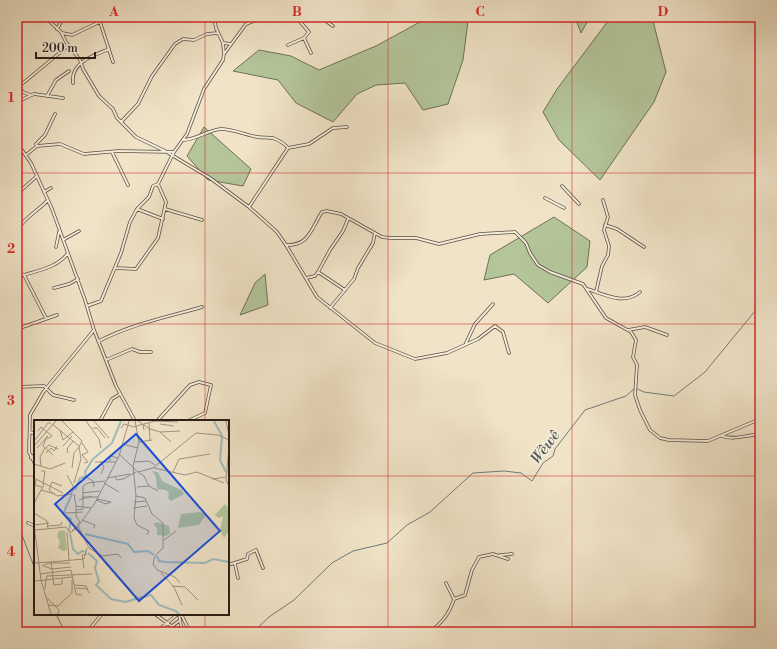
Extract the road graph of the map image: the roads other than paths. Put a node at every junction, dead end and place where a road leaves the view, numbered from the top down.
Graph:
1 (45, 17) edge
2 (64, 17) edge
3 (214, 17) edge
4 (264, 17) edge
5 (296, 17) edge
6 (304, 17) edge
7 (320, 17) edge
8 (108, 18) dead end
9 (100, 22) junction
10 (300, 22) junction
11 (333, 26) dead end
12 (58, 29) junction
13 (61, 32) junction
14 (218, 33) junction
15 (68, 35) junction
16 (64, 37) junction
17 (304, 38) junction
18 (223, 43) junction
19 (231, 44) junction
20 (288, 45) dead end
21 (69, 46) junction
22 (110, 49) junction
23 (311, 53) dead end
24 (224, 54) junction
25 (81, 62) junction
26 (113, 62) dead end
27 (69, 71) dead end
28 (73, 83) dead end
29 (18, 88) edge
30 (30, 95) junction
31 (47, 96) junction
32 (63, 98) dead end
33 (17, 102) edge
34 (55, 114) dead end
35 (121, 122) junction
36 (347, 127) dead end
37 (183, 140) junction
38 (17, 144) edge
39 (37, 146) junction
40 (288, 148) junction
41 (165, 151) junction
42 (112, 152) junction
43 (174, 152) junction
44 (26, 155) junction
45 (171, 156) junction
46 (37, 176) junction
47 (158, 184) junction
48 (128, 185) dead end
49 (562, 186) dead end
50 (51, 188) dead end
51 (44, 192) junction
52 (17, 194) edge
53 (545, 198) dead end
54 (48, 200) junction
55 (603, 200) dead end
56 (579, 204) dead end
57 (249, 207) junction
58 (564, 208) dead end
59 (137, 209) junction
60 (165, 209) junction
61 (162, 219) junction
62 (348, 219) junction
63 (202, 220) dead end
64 (605, 225) junction
65 (18, 226) edge
66 (513, 226) dead end
67 (17, 230) edge
68 (79, 231) dead end
69 (60, 232) junction
70 (515, 232) junction
71 (375, 233) junction
72 (63, 240) junction
73 (286, 245) junction
74 (56, 246) dead end
75 (644, 247) dead end
76 (68, 253) junction
77 (115, 268) junction
78 (17, 272) edge
79 (318, 272) junction
80 (24, 275) junction
81 (306, 278) junction
82 (78, 279) junction
83 (54, 288) dead end
84 (587, 289) junction
85 (345, 290) junction
86 (596, 292) junction
87 (640, 292) dead end
88 (493, 304) dead end
89 (87, 306) junction
90 (202, 307) dead end
91 (330, 308) junction
92 (57, 315) dead end
93 (46, 318) junction
94 (17, 329) edge
95 (94, 330) junction
96 (628, 330) junction
97 (667, 335) dead end
98 (99, 341) junction
99 (466, 343) junction
100 (151, 352) dead end
101 (509, 353) dead end
102 (106, 360) junction
103 (17, 387) edge
104 (45, 390) junction
105 (120, 394) junction
106 (74, 400) dead end
107 (760, 419) edge
108 (101, 420) edge
109 (134, 420) edge
110 (158, 420) edge
111 (190, 420) edge
112 (30, 432) junction
113 (34, 434) edge
114 (760, 435) edge
115 (722, 436) junction
116 (34, 455) edge
117 (31, 458) junction
118 (34, 462) edge
119 (28, 523) dead end
120 (34, 526) edge
121 (512, 554) dead end
122 (499, 555) junction
123 (508, 559) dead end
124 (234, 564) junction
125 (229, 565) edge
126 (263, 568) dead end
127 (238, 578) dead end
128 (446, 583) dead end
129 (454, 599) junction
130 (101, 615) edge
131 (156, 615) edge
132 (178, 615) edge
133 (179, 615) edge
134 (180, 615) edge
135 (180, 621) junction
136 (166, 623) junction
137 (170, 626) junction
138 (181, 629) junction
139 (87, 632) edge
140 (156, 632) edge
141 (182, 632) edge
142 (191, 632) edge
143 (430, 632) edge

1 - 12 street
2 - 12 street
3 - 14 street
4 - 19 street
5 - 10 street
6 - 10 street
7 - 11 street
8 - 9 street
9 - 15 street
9 - 22 street
10 - 17 street
12 - 13 street
13 - 15 street
13 - 16 street
14 - 18 street
14 - 35 street
15 - 16 street
16 - 21 street
17 - 20 street
17 - 23 street
18 - 19 street
18 - 24 street
19 - 24 street
21 - 25 street
21 - 29 street
22 - 25 street
22 - 26 street
24 - 37 street
25 - 28 street
25 - 35 street
27 - 31 street
29 - 30 street
30 - 31 street
30 - 33 street
31 - 32 street
34 - 39 street
35 - 41 street
36 - 40 street
37 - 40 street
37 - 43 street
38 - 44 street
39 - 42 street
39 - 44 street
40 - 57 street
41 - 42 street
41 - 43 street
41 - 45 street
42 - 48 street
43 - 45 street
44 - 46 street
45 - 47 street
45 - 57 street
46 - 51 street
46 - 52 street
47 - 59 street
47 - 60 street
49 - 56 street
50 - 51 street
51 - 54 street
53 - 58 street
54 - 65 street
54 - 69 street
55 - 64 street
57 - 73 street
59 - 61 street
59 - 77 street
60 - 61 street
60 - 63 street
61 - 77 street
62 - 71 street
62 - 73 street
62 - 79 street
64 - 75 street
64 - 86 street
65 - 67 street
66 - 70 street
68 - 72 street
69 - 72 street
69 - 74 street
70 - 71 street
70 - 84 street
71 - 85 street
72 - 76 street
73 - 81 street
76 - 80 street
76 - 82 street
77 - 89 street
78 - 80 street
79 - 81 street
79 - 85 street
80 - 93 street
81 - 91 street
82 - 83 street
82 - 89 street
84 - 86 street
84 - 96 street
85 - 91 street
86 - 87 street
88 - 99 street
89 - 95 street
90 - 98 street
91 - 99 street
92 - 93 street
93 - 94 street
95 - 98 street
95 - 104 street
96 - 97 street
96 - 115 street
98 - 102 street
99 - 101 street
100 - 102 street
102 - 105 street
103 - 104 street
104 - 106 street
104 - 112 street
105 - 108 street
105 - 109 street
107 - 115 street
110 - 111 street
112 - 113 street
112 - 117 street
114 - 115 street
116 - 117 street
117 - 118 street
119 - 120 street
121 - 122 street
122 - 123 street
122 - 129 street
124 - 125 street
124 - 126 street
124 - 127 street
128 - 129 street
129 - 143 street
130 - 139 street
131 - 136 street
132 - 136 street
133 - 135 street
134 - 142 street
135 - 137 street
135 - 138 street
136 - 137 street
136 - 140 street
137 - 138 street
138 - 141 street

